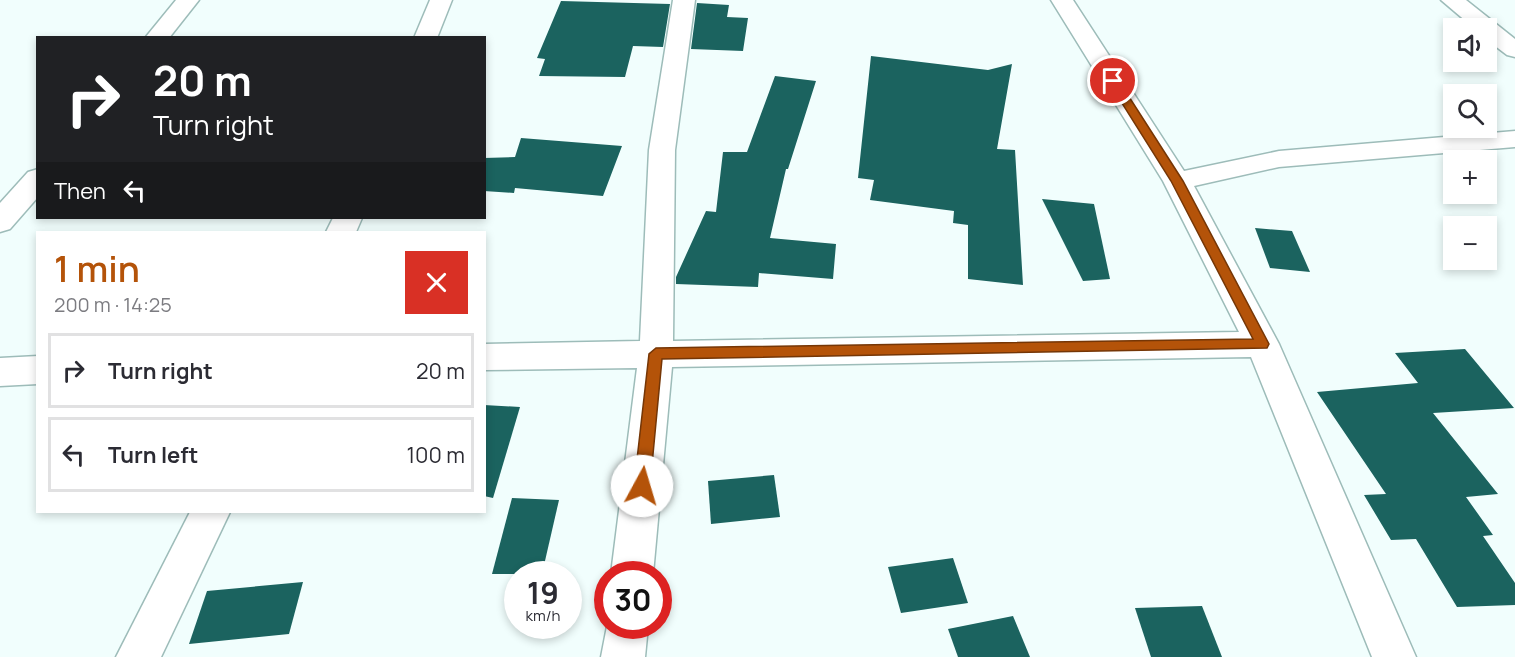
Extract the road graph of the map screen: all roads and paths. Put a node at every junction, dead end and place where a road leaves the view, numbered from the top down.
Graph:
1 (188, 0) edge
2 (441, 0) edge
3 (684, 0) edge
4 (1062, 0) edge
5 (1452, 0) edge
6 (158, 36) edge
7 (426, 36) edge
8 (1515, 50) edge
9 (1515, 139) edge
10 (36, 180) edge
11 (1177, 181) junction
12 (0, 222) edge
13 (1262, 344) junction
14 (656, 354) junction
15 (486, 357) edge
16 (36, 370) edge
17 (0, 372) edge
18 (210, 513) edge
19 (633, 561) edge
20 (626, 639) edge
21 (138, 657) edge
22 (624, 657) edge
23 (1394, 657) edge

1 - 6 street
2 - 7 street
3 - 14 street
4 - 11 street
5 - 8 street
9 - 11 street
10 - 12 street
11 - 13 street
13 - 14 street
13 - 23 street
14 - 15 street
14 - 19 street
16 - 17 street
18 - 21 street
20 - 22 street

